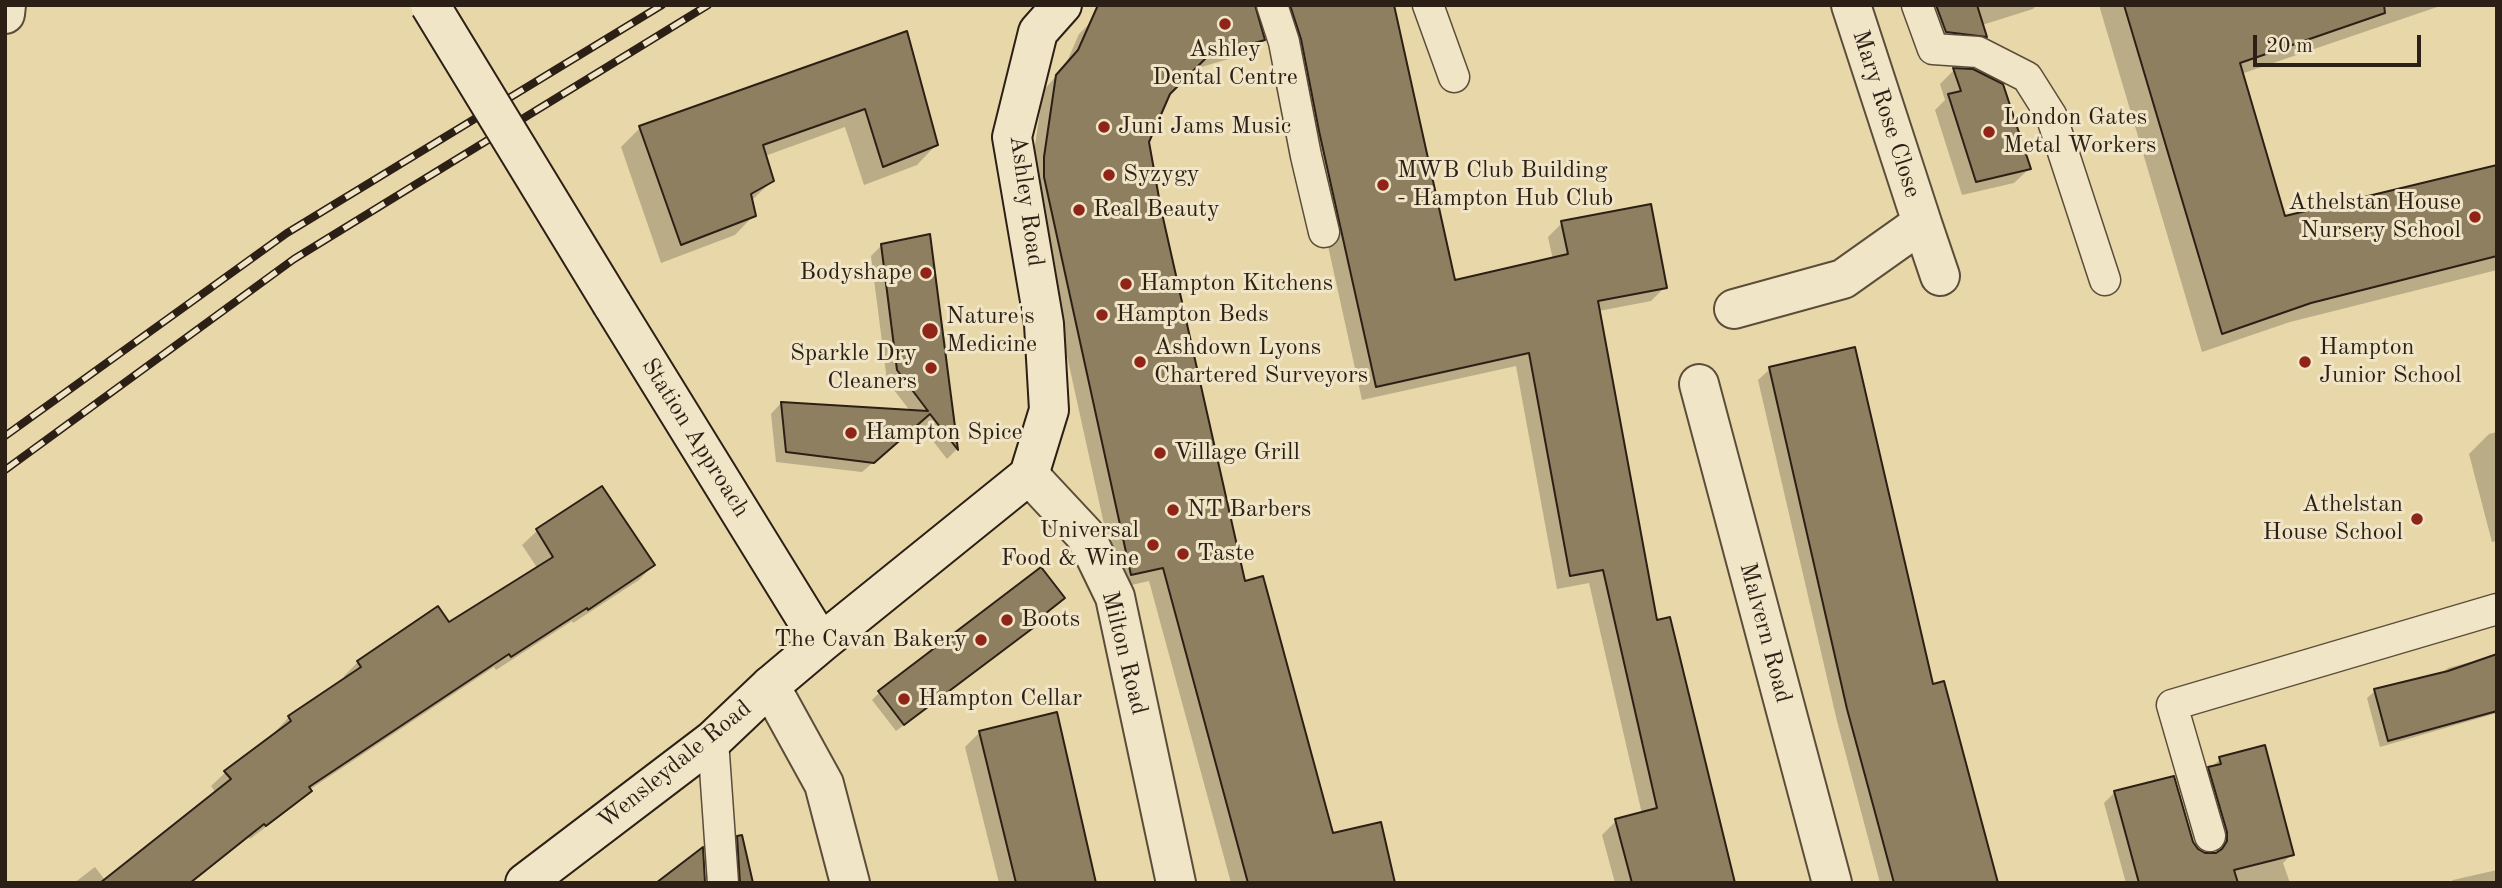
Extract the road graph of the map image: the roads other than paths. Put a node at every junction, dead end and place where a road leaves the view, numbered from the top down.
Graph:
1 (6, 5) edge
2 (430, 5) edge
3 (1062, 5) edge
4 (1272, 5) edge
5 (1428, 5) edge
6 (1851, 5) edge
7 (1917, 5) edge
8 (5, 15) edge
9 (1454, 77) dead end
10 (1922, 223) junction
11 (1324, 232) dead end
12 (1940, 275) dead end
13 (2105, 280) dead end
14 (1734, 309) dead end
15 (1699, 384) dead end
16 (1028, 475) junction
17 (2497, 609) edge
18 (821, 643) junction
19 (770, 686) junction
20 (713, 740) junction
21 (2210, 836) dead end
22 (525, 883) edge
23 (723, 883) edge
24 (850, 883) edge
25 (1176, 883) edge
26 (1832, 883) edge

1 - 8 street
2 - 18 street, Station Approach, bridge
3 - 16 street, Ashley Road
4 - 11 lane
5 - 9 lane
6 - 10 street, Mary Rose Close
7 - 13 lane
10 - 12 street
10 - 14 street, Mary Rose Close
15 - 26 street, Malvern Road
16 - 18 street
16 - 25 street, Milton Road
17 - 21 lane
18 - 19 street, Wensleydale Road
19 - 20 street, Wensleydale Road
19 - 24 street
20 - 22 street, Wensleydale Road
20 - 23 lane

